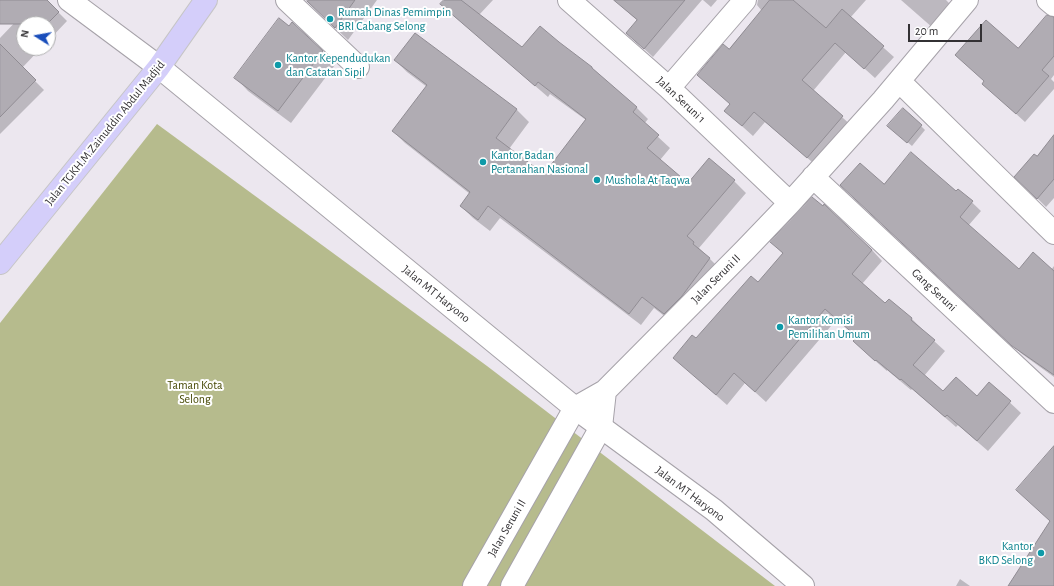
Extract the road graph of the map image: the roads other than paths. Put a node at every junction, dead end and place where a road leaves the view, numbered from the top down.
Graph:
1 (69, 0) edge
2 (206, 0) edge
3 (287, 0) edge
4 (569, 0) edge
5 (745, 0) edge
6 (967, 0) edge
7 (1048, 0) edge
8 (1054, 5) edge
9 (159, 67) junction
10 (358, 67) dead end
11 (899, 81) junction
12 (669, 88) junction
13 (813, 177) junction
14 (790, 203) junction
15 (1054, 233) edge
16 (0, 263) edge
17 (605, 391) junction
18 (1054, 402) edge
19 (575, 408) junction
20 (601, 427) junction
21 (474, 586) edge
22 (512, 586) edge
23 (803, 586) edge

1 - 9 street, Jalan MT Haryono
2 - 9 main road, Jalan TGKH.M.Zainuddin Abdul Madjid
3 - 10 street
4 - 12 street, Jalan Seruni 1
5 - 12 street
6 - 11 street, Jalan Seruni II
7 - 8 street
9 - 16 main road, Jalan TGKH.M.Zainuddin Abdul Madjid
9 - 19 street, Jalan MT Haryono
11 - 13 street, Jalan Seruni II
11 - 15 street
12 - 14 street, Jalan Seruni 1
13 - 14 street, Jalan Seruni II
13 - 18 street, Gang Seruni
14 - 17 street, Jalan Seruni II
17 - 19 street, Jalan Seruni II
17 - 20 street
19 - 20 street, Jalan MT Haryono
19 - 21 street, Jalan Seruni II
20 - 22 street
20 - 23 street, Jalan MT Haryono

